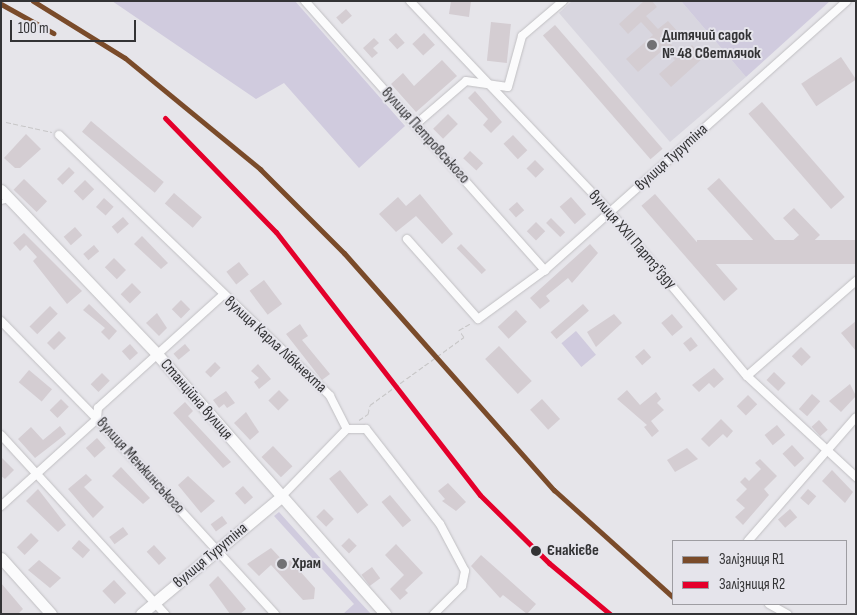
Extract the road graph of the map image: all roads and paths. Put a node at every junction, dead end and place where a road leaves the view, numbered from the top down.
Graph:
1 (305, 1) edge
2 (410, 1) edge
3 (563, 1) edge
4 (847, 1) edge
5 (487, 84) junction
6 (6, 122) dead end
7 (415, 125) junction
8 (59, 136) joint
9 (1, 190) edge
10 (6, 201) edge
11 (611, 213) junction
12 (407, 239) dead end
13 (546, 270) junction
14 (856, 281) edge
15 (222, 296) junction
16 (1, 321) edge
17 (466, 325) dead end
18 (156, 353) junction
19 (747, 376) junction
20 (856, 418) edge
21 (97, 419) junction
22 (347, 429) junction
23 (1, 435) edge
24 (826, 450) junction
25 (36, 473) junction
26 (856, 477) edge
27 (281, 497) junction
28 (1, 506) edge
29 (749, 540) edge
30 (218, 551) junction
31 (1, 558) edge
32 (155, 603) junction
33 (771, 605) edge
34 (51, 614) edge
35 (141, 614) edge
36 (165, 614) edge
37 (275, 614) edge
38 (385, 614) edge
39 (434, 614) edge
40 (787, 614) edge

1 - 7 street, вулиця Петровського
2 - 5 street, вулиця XXII Партз'їзду
3 - 5 street
4 - 11 street, вулиця Турутіна
5 - 7 street
5 - 11 street, вулиця XXII Партз'їзду
6 - 8 path
7 - 13 street, вулиця Петровського
8 - 15 street, вулиця Карла Лібкнехта
9 - 10 street, Станційна вулиця
10 - 18 street, Станційна вулиця
11 - 13 street, вулиця Турутіна
11 - 19 street, вулиця XXII Партз'їзду
12 - 13 street, вулиця Турутіна
14 - 19 street
15 - 18 street
15 - 22 street, вулиця Карла Лібкнехта
16 - 21 street, вулиця Менжинського
17 - 22 path
18 - 21 street
18 - 27 street, Станційна вулиця
19 - 24 street, вулиця XXII Партз'їзду
20 - 24 street
21 - 25 street
21 - 30 street, вулиця Менжинського
22 - 27 street
22 - 39 street
23 - 25 street
24 - 26 street, вулиця XXII Партз'їзду
24 - 29 street
25 - 28 street
25 - 32 street
27 - 30 street, вулиця Турутіна
27 - 38 street, Станційна вулиця
30 - 32 street, вулиця Турутіна
30 - 37 street, вулиця Менжинського
31 - 34 street
32 - 35 street, вулиця Турутіна
32 - 36 street
33 - 40 street

